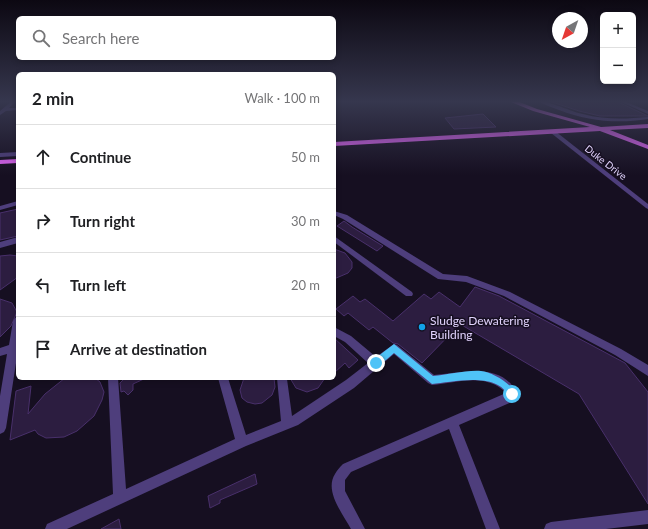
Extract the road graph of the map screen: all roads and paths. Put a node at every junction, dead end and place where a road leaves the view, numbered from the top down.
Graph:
1 (563, 126) edge
2 (591, 126) edge
3 (648, 126) edge
4 (602, 129) junction
5 (553, 132) junction
6 (336, 144) edge
7 (648, 147) edge
8 (16, 154) edge
9 (0, 155) edge
10 (16, 161) edge
11 (3, 162) edge
12 (16, 204) edge
13 (648, 207) edge
14 (0, 208) edge
15 (336, 214) edge
16 (336, 239) edge
17 (16, 241) edge
18 (0, 245) edge
19 (409, 294) dead end
20 (336, 332) edge
21 (16, 334) edge
22 (14, 348) junction
23 (0, 352) edge
24 (376, 363) junction
25 (14, 365) edge
26 (648, 371) edge
27 (113, 380) edge
28 (224, 380) edge
29 (282, 380) edge
30 (452, 422) junction
31 (287, 424) junction
32 (0, 428) edge
33 (242, 442) junction
34 (120, 498) junction
35 (648, 517) edge
36 (52, 529) edge
37 (358, 529) edge
38 (493, 529) edge
39 (551, 529) edge

1 - 5 main road
2 - 4 main road
3 - 4 main road
4 - 5 main road
4 - 7 main road
5 - 6 main road
5 - 13 street, Duke Drive
8 - 9 street
8 - 11 street
10 - 11 main road
12 - 14 street
15 - 26 street
16 - 19 street
17 - 18 street
20 - 24 street
21 - 22 street
22 - 23 street
22 - 25 street
24 - 30 street
24 - 31 street
25 - 32 street
27 - 34 street
28 - 33 street
29 - 31 street
30 - 37 street
30 - 38 street
31 - 33 street
33 - 34 street
34 - 36 street
35 - 39 street

